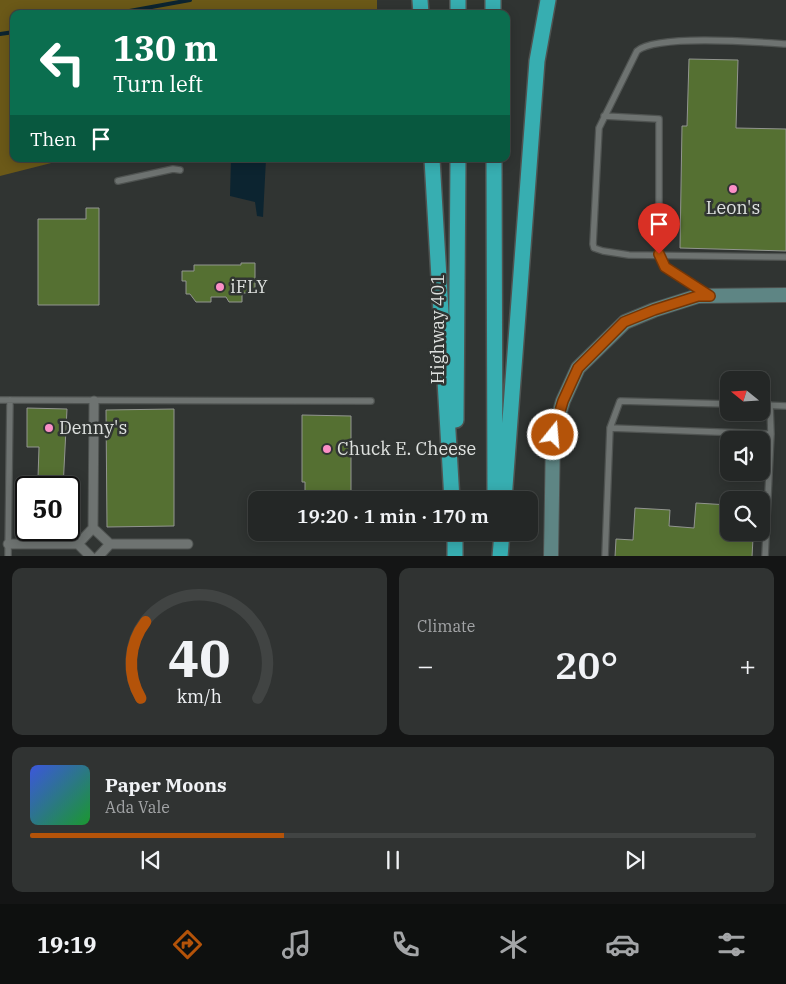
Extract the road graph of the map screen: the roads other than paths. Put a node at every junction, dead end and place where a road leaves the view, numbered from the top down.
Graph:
1 (548, 0) edge
2 (786, 44) edge
3 (604, 116) junction
4 (432, 162) edge
5 (458, 162) edge
6 (494, 162) edge
7 (180, 170) dead end
8 (118, 181) dead end
9 (659, 254) junction
10 (786, 257) edge
11 (786, 295) edge
12 (710, 296) junction
13 (0, 400) edge
14 (10, 400) junction
15 (94, 400) junction
16 (371, 401) dead end
17 (720, 404) edge
18 (770, 406) joint
19 (786, 406) edge
20 (610, 428) junction
21 (771, 434) junction
22 (453, 491) edge
23 (454, 491) edge
24 (495, 491) edge
25 (505, 491) edge
26 (93, 528) junction
27 (495, 541) edge
28 (501, 541) edge
29 (8, 544) junction
30 (78, 544) junction
31 (110, 544) junction
32 (188, 544) dead end
33 (8, 556) edge
34 (91, 556) edge
35 (98, 556) edge
36 (495, 556) edge
37 (500, 556) edge
38 (551, 556) edge
39 (605, 556) edge
40 (765, 556) edge

1 - 25 highway
2 - 3 lane
3 - 9 lane
3 - 9 lane
4 - 22 highway
5 - 23 highway, Highway 401
6 - 24 highway
7 - 8 lane
9 - 10 lane
9 - 12 lane
11 - 12 main road
12 - 38 main road
13 - 14 lane
14 - 15 lane
14 - 29 lane
15 - 16 lane
15 - 26 street
17 - 20 lane
18 - 19 lane
18 - 21 lane
20 - 21 lane
20 - 39 lane
21 - 40 lane
26 - 30 street
26 - 31 street
27 - 36 highway
28 - 37 highway
29 - 30 street
29 - 33 lane
30 - 34 street
31 - 32 street
31 - 35 street

